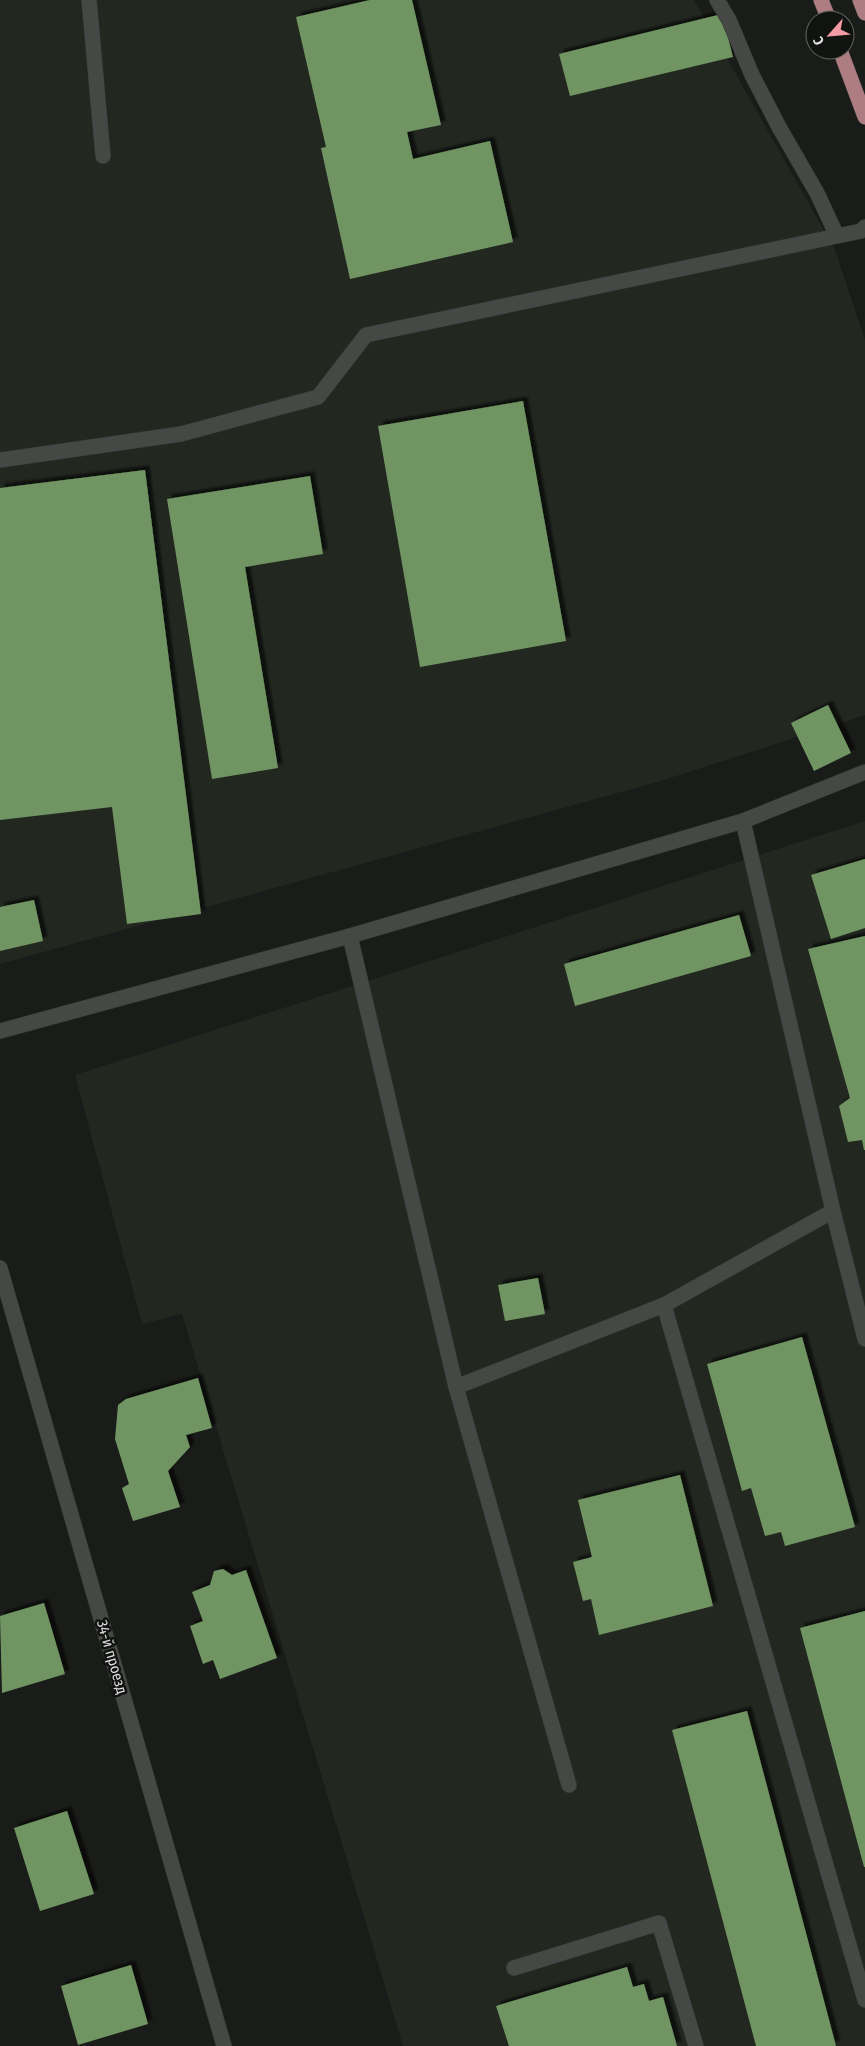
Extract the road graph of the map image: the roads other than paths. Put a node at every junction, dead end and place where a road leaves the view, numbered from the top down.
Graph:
1 (89, 0) edge
2 (717, 0) edge
3 (860, 0) edge
4 (865, 13) edge
5 (844, 60) edge
6 (865, 117) edge
7 (103, 156) dead end
8 (865, 227) edge
9 (836, 236) junction
10 (0, 460) edge
11 (865, 772) edge
12 (744, 821) junction
13 (350, 936) junction
14 (0, 1030) edge
15 (833, 1211) junction
16 (0, 1268) edge
17 (664, 1305) junction
18 (865, 1339) edge
19 (456, 1386) junction
20 (569, 1785) dead end
21 (514, 1968) dead end
22 (865, 2000) edge
23 (224, 2046) edge
24 (696, 2046) edge

1 - 7 street
2 - 9 street
3 - 4 main road
5 - 6 main road
8 - 9 street
9 - 10 street
11 - 12 street
12 - 13 street
12 - 15 street
13 - 14 street
13 - 19 street
15 - 17 street
15 - 18 street
16 - 23 street, 34-й проезд
17 - 19 street
17 - 22 street
19 - 20 street
21 - 24 street

